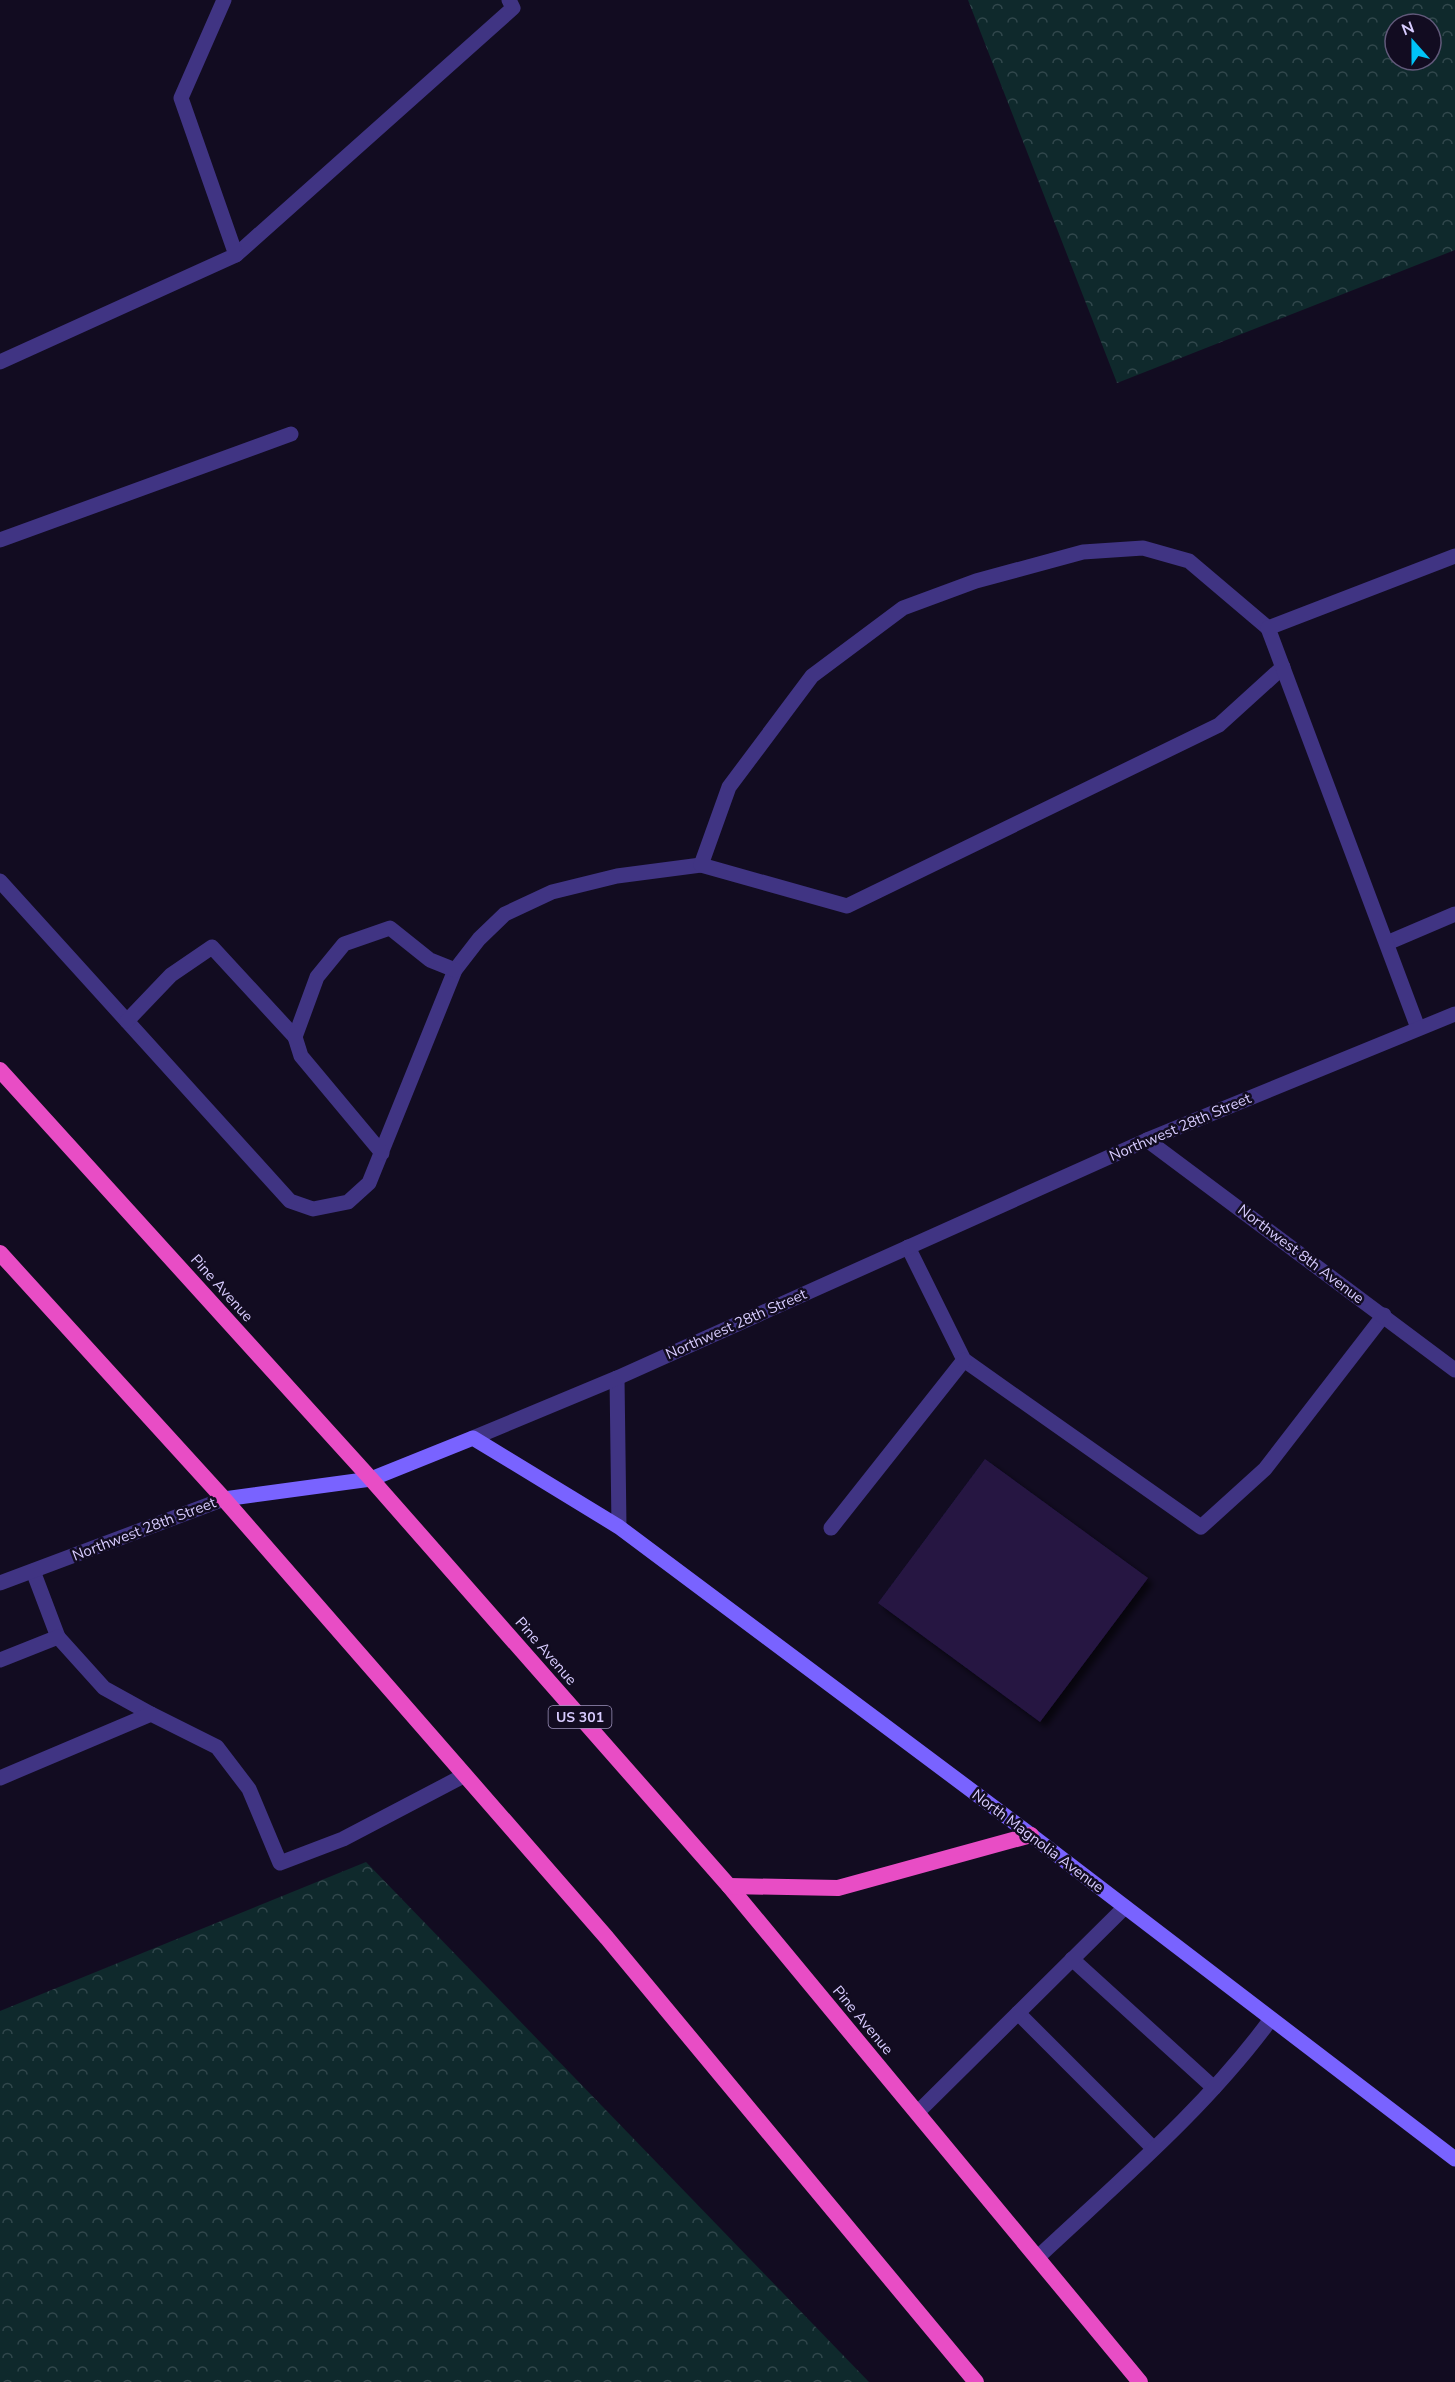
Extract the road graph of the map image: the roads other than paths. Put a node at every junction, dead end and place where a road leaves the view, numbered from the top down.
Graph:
1 (224, 0) edge
2 (510, 0) edge
3 (236, 255) junction
4 (0, 362) edge
5 (291, 434) dead end
6 (0, 540) edge
7 (1455, 556) edge
8 (1268, 628) junction
9 (1283, 667) junction
10 (701, 865) junction
11 (0, 881) edge
12 (1455, 914) edge
13 (1387, 942) junction
14 (455, 970) junction
15 (1455, 1014) edge
16 (127, 1022) junction
17 (1418, 1028) junction
18 (295, 1037) junction
19 (0, 1070) edge
20 (1147, 1140) junction
21 (382, 1153) junction
22 (908, 1247) junction
23 (0, 1252) edge
24 (1384, 1316) junction
25 (964, 1360) junction
26 (1455, 1370) edge
27 (617, 1378) junction
28 (473, 1438) junction
29 (371, 1479) junction
30 (224, 1499) junction
31 (619, 1527) junction
32 (831, 1528) dead end
33 (33, 1571) junction
34 (0, 1583) edge
35 (58, 1637) junction
36 (0, 1660) edge
37 (151, 1714) junction
38 (465, 1775) junction
39 (0, 1778) edge
40 (1031, 1835) junction
41 (729, 1886) junction
42 (1125, 1906) junction
43 (1072, 1959) junction
44 (1017, 2013) junction
45 (1271, 2019) junction
46 (1214, 2088) junction
47 (917, 2113) junction
48 (1153, 2148) junction
49 (1455, 2159) edge
50 (1037, 2258) junction
51 (976, 2382) edge
52 (1140, 2382) edge

1 - 3 street
2 - 3 street
3 - 4 street
5 - 6 street
7 - 8 street
8 - 9 street
8 - 10 street
9 - 10 street
9 - 13 street
10 - 14 street
11 - 16 street
12 - 13 street
13 - 17 street
14 - 18 street
14 - 21 street
15 - 17 street, Northwest 28th Street
16 - 18 street
16 - 21 street
17 - 20 street, Northwest 28th Street
18 - 21 street
19 - 29 highway, Pine Avenue / US 301
20 - 22 street, Northwest 28th Street
20 - 24 street, Northwest 8th Avenue
22 - 25 street
22 - 27 street, Northwest 28th Street
23 - 30 highway
24 - 25 street
24 - 26 street, Northwest 8th Avenue
25 - 32 street
27 - 28 street, Northwest 28th Street
27 - 31 street
28 - 29 main road, Northwest 28th Street
28 - 31 main road, North Magnolia Avenue
29 - 30 main road, Northwest 28th Street
29 - 41 highway, Pine Avenue / US 301
30 - 33 street, Northwest 28th Street
30 - 38 highway
31 - 40 main road, North Magnolia Avenue
33 - 34 street, Northwest 28th Street
33 - 35 street
35 - 36 street
35 - 37 street
37 - 38 street
37 - 39 street
38 - 51 highway
40 - 41 highway
40 - 42 main road, North Magnolia Avenue
41 - 47 highway, Pine Avenue / US 301
42 - 43 street
42 - 45 main road, North Magnolia Avenue
43 - 44 street
43 - 46 street
44 - 47 street
44 - 48 street
45 - 46 street
45 - 49 main road, North Magnolia Avenue
46 - 48 street
47 - 50 highway, Pine Avenue / US 301
48 - 50 street
50 - 52 highway, Pine Avenue / US 301

